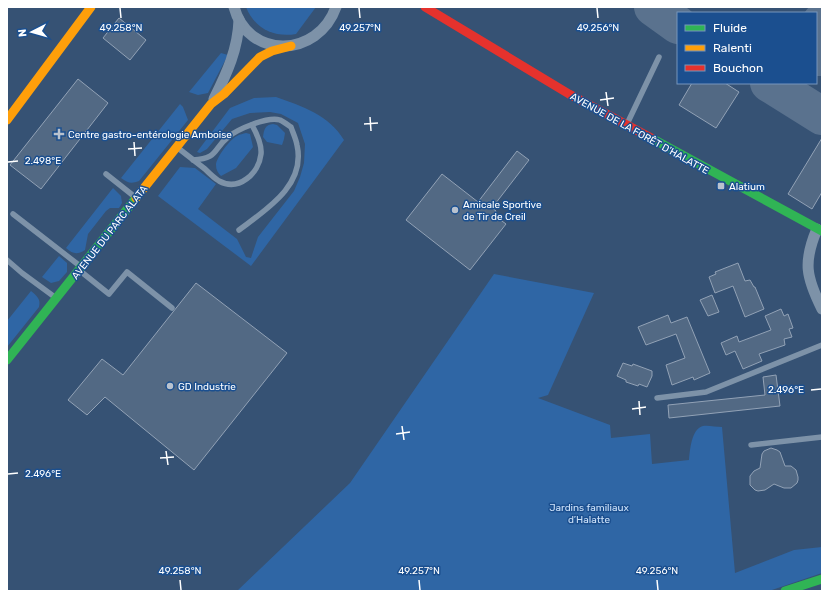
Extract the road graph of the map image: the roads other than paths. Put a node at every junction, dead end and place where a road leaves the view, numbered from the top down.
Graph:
1 (91, 7) edge
2 (425, 7) edge
3 (337, 9) edge
4 (235, 11) edge
5 (291, 46) junction
6 (660, 57) dead end
7 (211, 104) junction
8 (7, 120) edge
9 (252, 125) junction
10 (626, 126) junction
11 (177, 147) junction
12 (193, 160) junction
13 (106, 174) dead end
14 (136, 198) junction
15 (12, 214) dead end
16 (239, 230) dead end
17 (820, 230) edge
18 (7, 260) edge
19 (80, 268) junction
20 (56, 298) junction
21 (172, 308) dead end
22 (822, 309) edge
23 (822, 345) edge
24 (7, 360) edge
25 (657, 398) dead end
26 (822, 437) edge
27 (751, 445) dead end
28 (822, 579) edge
29 (785, 591) edge

1 - 8 main road
2 - 10 main road, AVENUE DE LA FORÊT D'HALATTE
3 - 5 street
4 - 5 street
4 - 7 street, AVENUE DU PARC ALATA
5 - 7 main road, AVENUE DU PARC ALATA
6 - 10 lane
7 - 11 main road, AVENUE DU PARC ALATA
9 - 12 lane
9 - 12 lane
9 - 16 lane
10 - 17 main road, AVENUE DE LA FORÊT D'HALATTE
11 - 12 lane
11 - 14 main road, AVENUE DU PARC ALATA
13 - 14 lane
14 - 19 main road, AVENUE DU PARC ALATA
15 - 19 lane
17 - 22 street, AVENUE DE LA FORÊT D'HALATTE
18 - 20 lane
19 - 20 main road, AVENUE DU PARC ALATA
19 - 21 lane
20 - 24 main road, AVENUE DU PARC ALATA
23 - 25 lane
26 - 27 lane
28 - 29 main road

